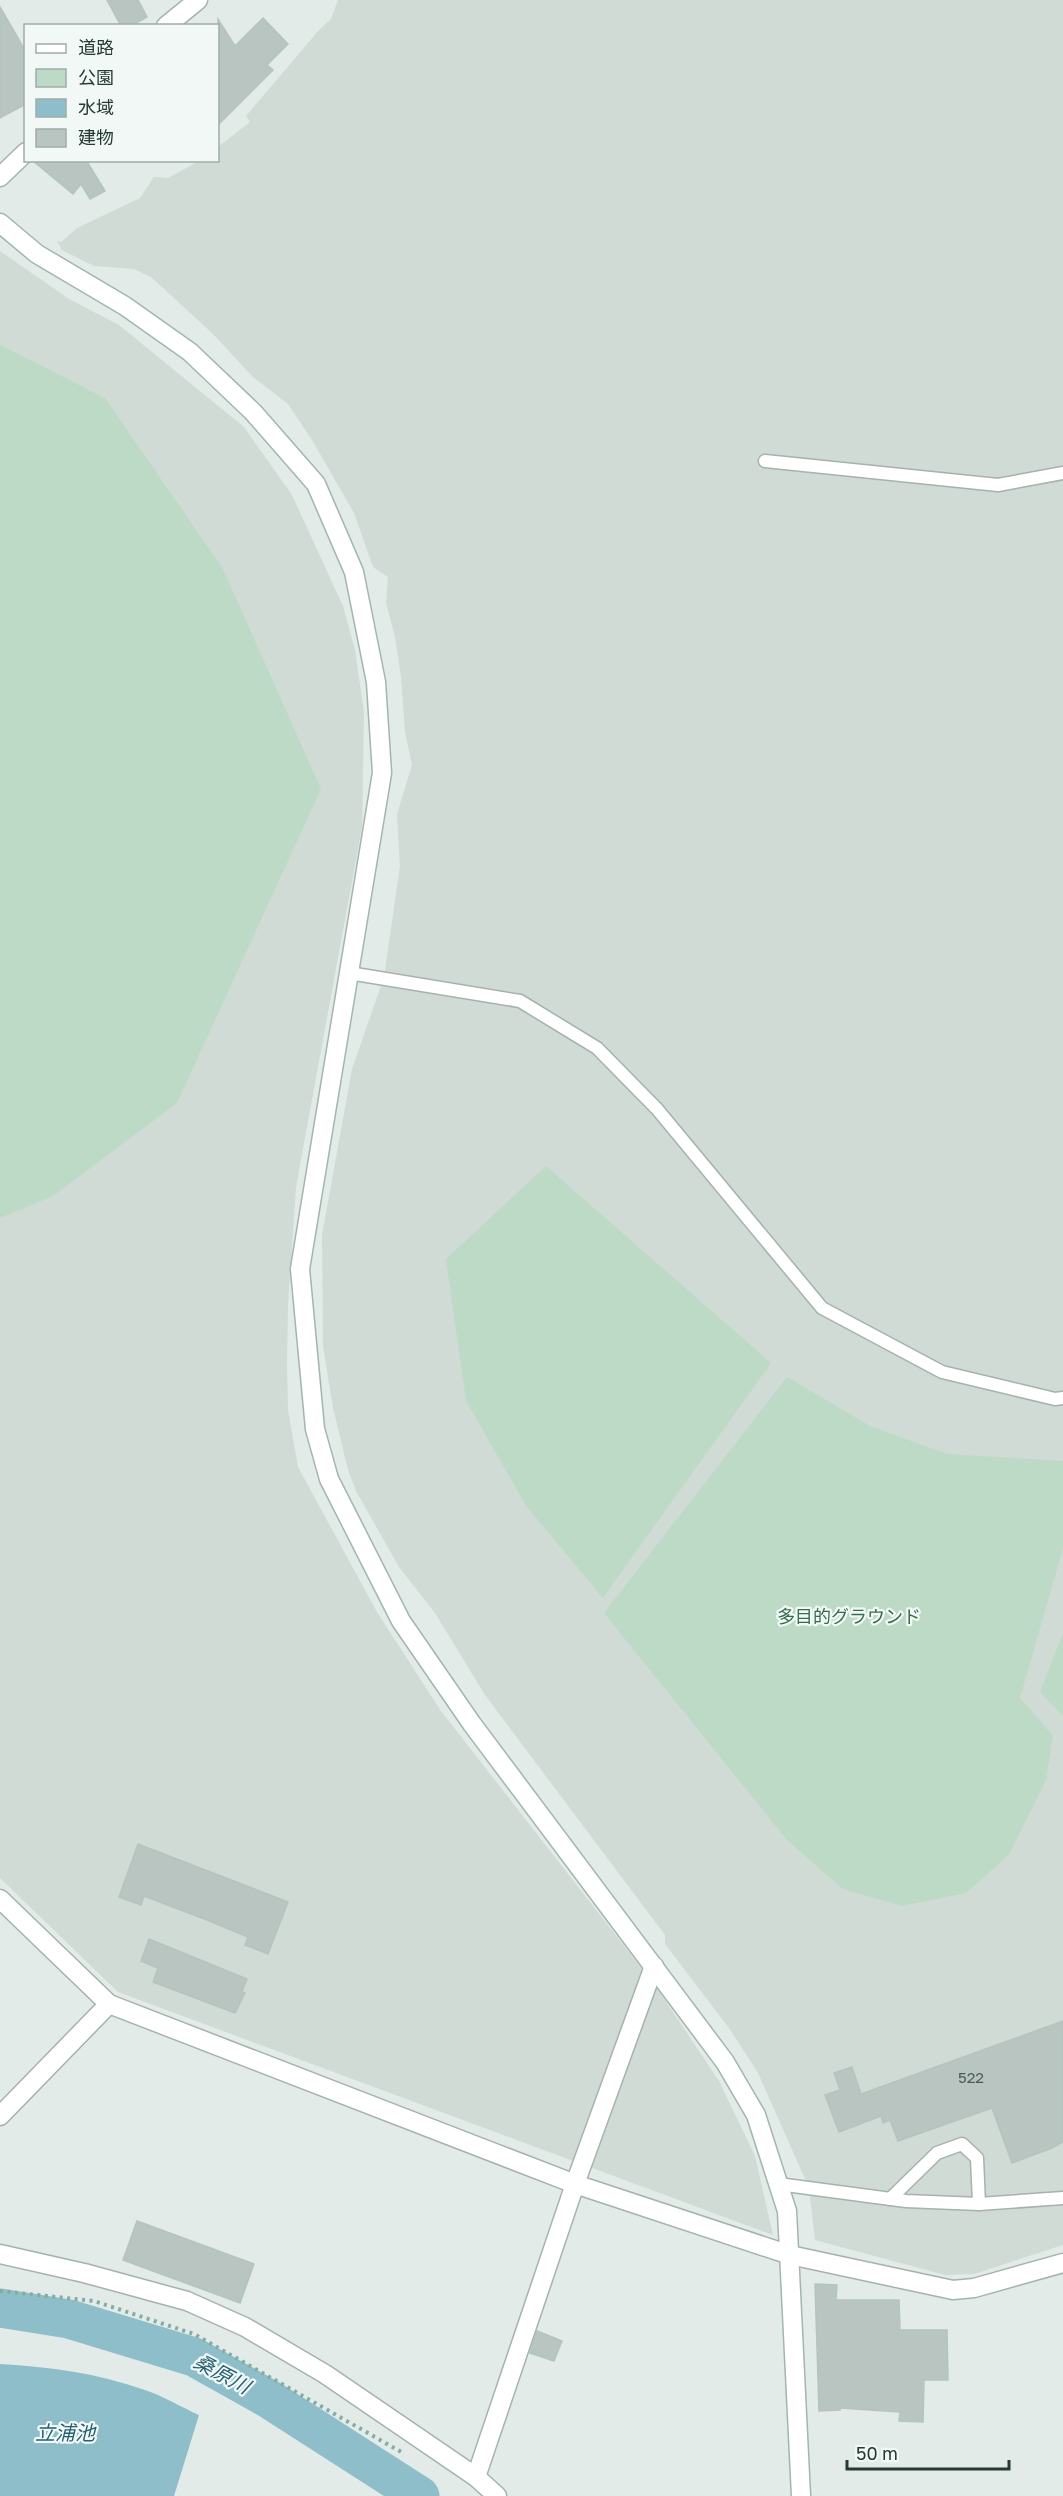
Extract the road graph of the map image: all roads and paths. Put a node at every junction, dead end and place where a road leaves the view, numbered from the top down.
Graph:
1 (198, 0) edge
2 (168, 24) edge
3 (24, 155) edge
4 (0, 177) edge
5 (0, 223) edge
6 (765, 460) dead end
7 (1063, 473) edge
8 (350, 974) junction
9 (1063, 1398) edge
10 (0, 1899) edge
11 (654, 1966) junction
12 (109, 2004) junction
13 (0, 2116) edge
14 (575, 2184) junction
15 (778, 2184) junction
16 (1063, 2198) edge
17 (890, 2199) junction
18 (980, 2204) junction
19 (0, 2254) edge
20 (790, 2255) junction
21 (1063, 2263) edge
22 (0, 2291) edge
23 (413, 2458) dead end
24 (476, 2478) junction
25 (497, 2496) edge
26 (801, 2496) edge

1 - 2 street
3 - 4 street
5 - 8 street
6 - 7 lane
8 - 9 lane
8 - 11 street
10 - 12 street
11 - 14 street
11 - 15 street
12 - 13 street
12 - 14 street
14 - 20 street
14 - 24 street
15 - 17 lane
15 - 20 street
16 - 18 lane
17 - 18 lane
17 - 18 lane
19 - 24 street
20 - 21 street
20 - 26 street
22 - 23 path
24 - 25 street

